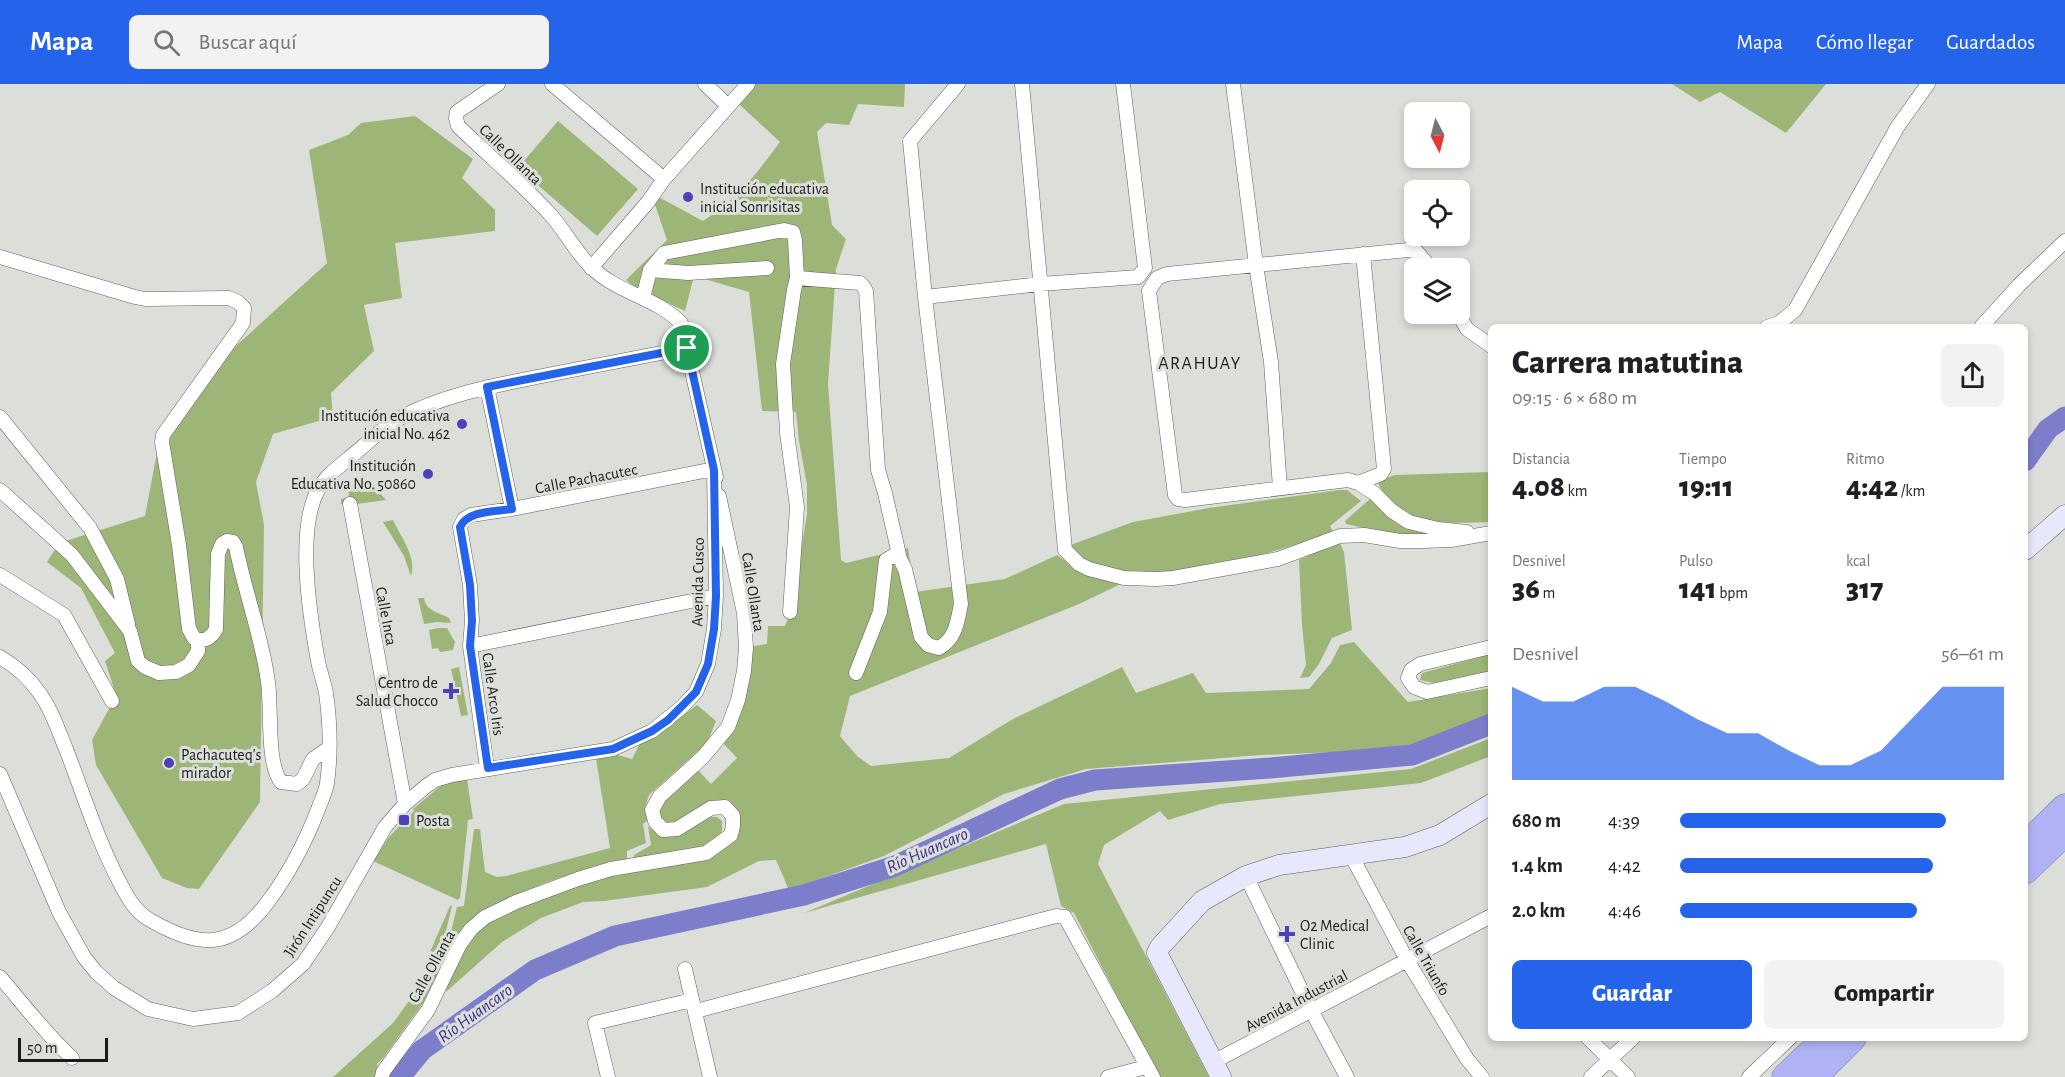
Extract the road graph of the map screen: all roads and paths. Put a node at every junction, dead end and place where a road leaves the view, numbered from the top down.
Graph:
1 (498, 84) edge
2 (552, 84) edge
3 (705, 84) edge
4 (748, 84) edge
5 (958, 84) edge
6 (1022, 84) edge
7 (1123, 84) edge
8 (1233, 84) edge
9 (1928, 84) edge
10 (729, 106) junction
11 (664, 179) junction
12 (2065, 241) edge
13 (1363, 255) junction
14 (0, 257) edge
15 (1422, 258) edge
16 (1256, 265) junction
17 (591, 268) junction
18 (767, 268) dead end
19 (650, 270) junction
20 (797, 278) junction
21 (1040, 284) junction
22 (925, 297) junction
23 (643, 298) junction
24 (1464, 324) edge
25 (1776, 324) edge
26 (1984, 324) edge
27 (1488, 344) edge
28 (687, 348) junction
29 (487, 387) junction
30 (0, 417) edge
31 (714, 470) junction
32 (1358, 483) junction
33 (1280, 488) junction
34 (0, 490) edge
35 (350, 504) dead end
36 (512, 509) junction
37 (2065, 515) edge
38 (464, 519) joint
39 (1488, 532) edge
40 (1488, 533) edge
41 (2028, 547) edge
42 (900, 559) junction
43 (0, 575) edge
44 (716, 596) junction
45 (790, 612) dead end
46 (130, 632) junction
47 (198, 640) junction
48 (470, 646) junction
49 (1488, 648) edge
50 (0, 657) edge
51 (856, 673) dead end
52 (1488, 679) edge
53 (112, 701) dead end
54 (641, 738) joint
55 (329, 748) junction
56 (488, 768) junction
57 (0, 774) edge
58 (405, 804) junction
59 (1488, 806) edge
60 (2065, 807) edge
61 (2065, 833) edge
62 (2028, 843) edge
63 (1351, 855) junction
64 (2028, 868) edge
65 (1246, 876) junction
66 (1488, 918) edge
67 (1407, 960) junction
68 (685, 969) dead end
69 (0, 977) edge
70 (694, 1005) junction
71 (1311, 1010) junction
72 (1591, 1041) edge
73 (1630, 1041) edge
74 (1787, 1041) edge
75 (1848, 1041) edge
76 (1822, 1055) edge
77 (72, 1058) dead end
78 (1610, 1060) junction
79 (1217, 1070) edge
80 (1150, 1072) edge
81 (382, 1077) edge
82 (608, 1077) edge
83 (710, 1077) edge
84 (1108, 1077) edge
85 (1347, 1077) edge
86 (1482, 1077) edge
87 (1591, 1077) edge
88 (1628, 1077) edge
89 (1749, 1077) edge
90 (1785, 1077) edge

1 - 17 street, Calle Ollanta
2 - 11 street
3 - 10 street
4 - 10 street
5 - 22 street
6 - 21 street
7 - 21 street
8 - 16 street
9 - 25 street
10 - 11 street
11 - 17 street
12 - 26 street
13 - 15 street
13 - 16 street
13 - 32 street
14 - 47 street
16 - 33 street
16 - 33 street
17 - 23 street, Calle Ollanta
18 - 19 street
19 - 20 street
19 - 23 street
20 - 42 street
20 - 45 street
21 - 22 street
21 - 40 street
22 - 42 street
23 - 28 street, Calle Ollanta
24 - 27 street
28 - 29 street
28 - 31 street, Calle Ollanta
29 - 36 street
29 - 55 street
30 - 46 street
31 - 36 street, Calle Pachacutec
31 - 44 street, Avenida Cusco
31 - 81 street, Calle Ollanta
32 - 33 street
32 - 39 street
34 - 46 street
35 - 58 street, Calle Inca
36 - 38 street, Calle Pachacutec
37 - 41 street
38 - 48 street, Calle Arco Iris
42 - 51 street
43 - 53 street
44 - 48 street
44 - 54 street, Avenida Cusco
46 - 47 street
47 - 55 street
48 - 56 street, Calle Arco Iris
49 - 52 street
50 - 55 street
54 - 56 street, Jirón Intipuncu
56 - 58 street, Jirón Intipuncu
57 - 58 street, Jirón Intipuncu
59 - 63 street
60 - 62 highway
61 - 64 highway
63 - 65 street
63 - 67 street, Calle Triunfo
65 - 71 street
65 - 79 street
66 - 67 street, Avenida Industrial
67 - 71 street, Avenida Industrial
67 - 86 street, Calle Triunfo
68 - 70 street
69 - 77 street
70 - 80 street
70 - 82 street
70 - 83 street
71 - 79 street, Avenida Industrial
71 - 85 street
72 - 78 street
73 - 78 street
74 - 89 street
75 - 76 highway
76 - 90 highway
78 - 87 street
78 - 88 street
80 - 84 street

